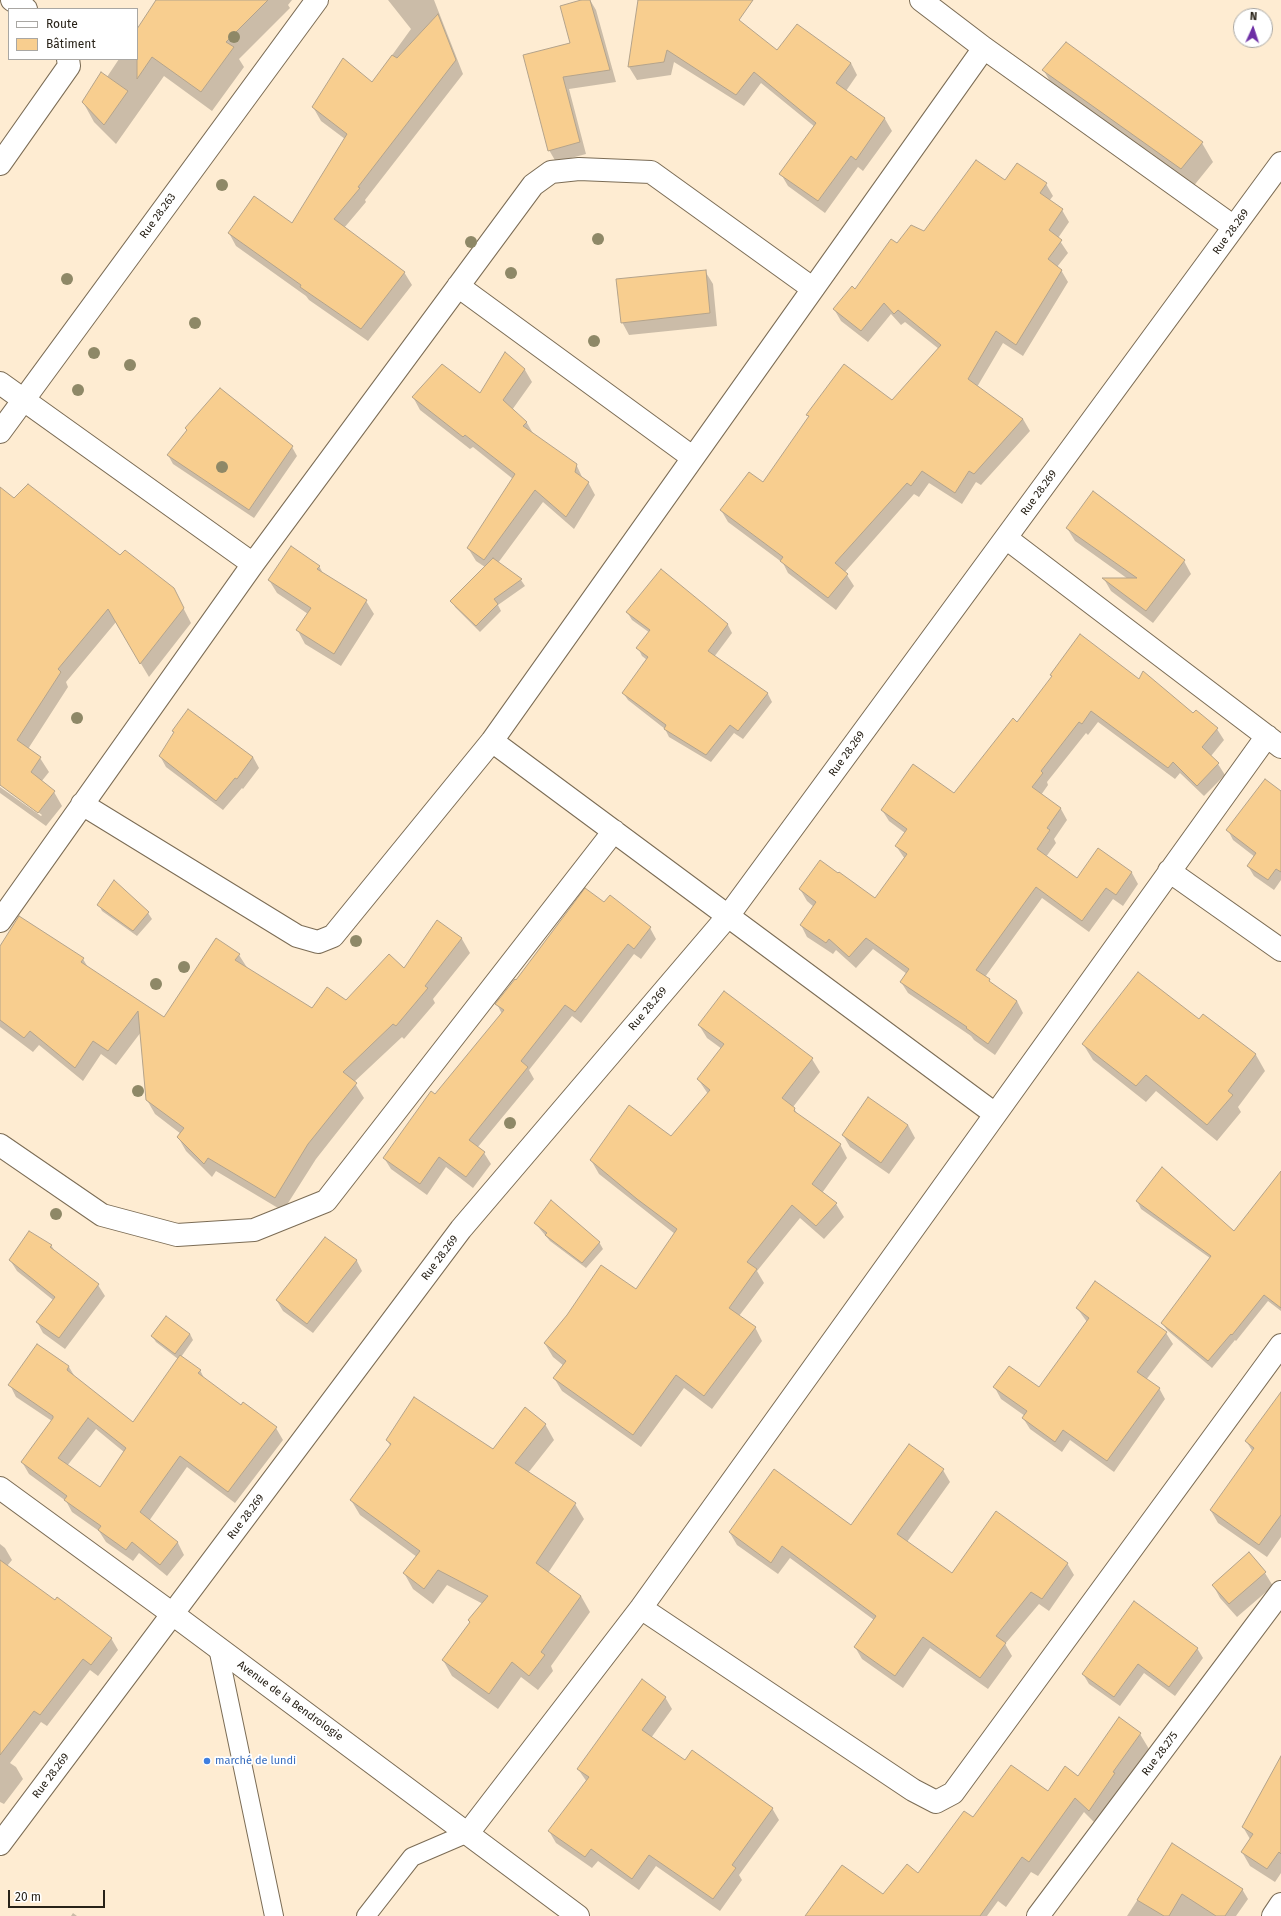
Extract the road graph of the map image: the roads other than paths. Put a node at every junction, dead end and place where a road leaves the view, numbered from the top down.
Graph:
1 (12, 0) edge
2 (317, 0) edge
3 (921, 0) edge
4 (24, 8) edge
5 (984, 48) junction
6 (68, 60) edge
7 (1281, 163) edge
8 (0, 164) edge
9 (1234, 227) junction
10 (458, 286) junction
11 (812, 288) junction
12 (0, 383) edge
13 (23, 400) junction
14 (0, 432) edge
15 (692, 457) junction
16 (1006, 538) junction
17 (254, 564) junction
18 (492, 741) junction
19 (1274, 741) edge
20 (82, 804) junction
21 (614, 831) junction
22 (1169, 871) junction
23 (728, 916) junction
24 (0, 921) edge
25 (1281, 950) edge
26 (995, 1114) junction
27 (0, 1145) edge
28 (1281, 1345) edge
29 (0, 1488) edge
30 (1281, 1592) edge
31 (641, 1608) junction
32 (174, 1614) junction
33 (218, 1648) junction
34 (468, 1833) junction
35 (0, 1844) edge
36 (1281, 1904) edge
37 (274, 1916) edge
38 (366, 1916) edge
39 (578, 1916) edge
40 (1038, 1916) edge
41 (1273, 1916) edge

1 - 4 street
2 - 13 street, Rue 28.263
3 - 5 street
5 - 9 street
5 - 11 street
6 - 8 street
7 - 9 street, Rue 28.269
9 - 16 street, Rue 28.269
10 - 11 street
10 - 15 street
10 - 17 street
11 - 15 street
12 - 13 street
13 - 14 street, Rue 28.263
13 - 17 street
15 - 18 street
16 - 19 street
16 - 23 street, Rue 28.269
17 - 20 street
18 - 20 street
18 - 21 street
19 - 22 street
20 - 24 street
21 - 23 street
21 - 27 street
22 - 25 street
22 - 26 street
23 - 26 street
23 - 32 street, Rue 28.269
26 - 31 street
28 - 31 street
29 - 32 street, Avenue de la Bendrologie
30 - 40 street, Rue 28.275
31 - 34 street
32 - 33 street, Avenue de la Bendrologie
32 - 35 street, Rue 28.269
33 - 34 street, Avenue de la Bendrologie
33 - 37 lane
34 - 38 lane
34 - 39 street, Avenue de la Bendrologie
36 - 41 street

